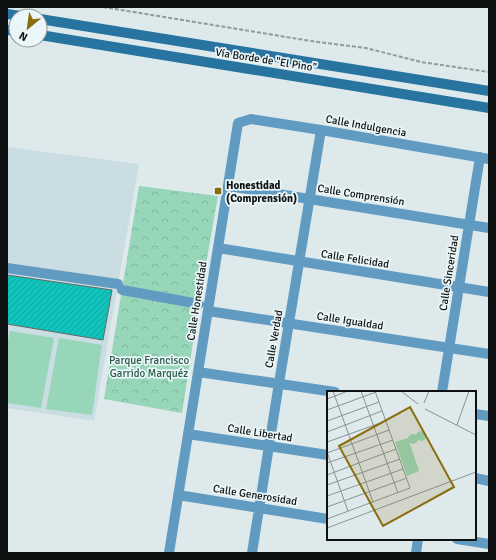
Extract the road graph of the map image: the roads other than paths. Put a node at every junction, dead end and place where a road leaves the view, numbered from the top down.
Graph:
1 (48, 20) edge
2 (48, 36) edge
3 (489, 91) edge
4 (489, 108) edge
5 (238, 123) joint
6 (321, 130) junction
7 (484, 158) edge
8 (228, 186) junction
9 (309, 199) junction
10 (469, 225) junction
11 (489, 228) edge
12 (218, 248) junction
13 (299, 261) junction
14 (7, 268) edge
15 (458, 288) junction
16 (489, 292) edge
17 (199, 304) dead end
18 (208, 311) junction
19 (289, 324) junction
20 (449, 348) junction
21 (489, 354) edge
22 (198, 372) junction
23 (278, 383) junction
24 (329, 391) edge
25 (442, 391) edge
26 (476, 414) edge
27 (489, 416) edge
28 (188, 434) junction
29 (269, 446) junction
30 (327, 455) edge
31 (476, 478) edge
32 (489, 481) edge
33 (178, 495) junction
34 (259, 508) junction
35 (327, 519) edge
36 (418, 540) edge
37 (464, 540) edge
38 (489, 544) edge
39 (169, 553) edge
40 (252, 553) edge
41 (416, 553) edge

1 - 3 main road, Vía Borde de "El Pino"
2 - 4 main road, Vía Borde de "El Pino"
5 - 6 street, Calle Indulgencia
5 - 8 street, Calle Honestidad
6 - 7 street, Calle Indulgencia
6 - 9 street, Calle Verdad
7 - 10 street, Calle Sinceridad
8 - 9 street, Calle Comprensión
8 - 12 street, Calle Honestidad
9 - 10 street, Calle Comprensión
9 - 13 street, Calle Verdad
10 - 11 street, Calle Comprensión
10 - 15 street, Calle Sinceridad
12 - 13 street, Calle Felicidad
12 - 18 street, Calle Honestidad
13 - 15 street, Calle Felicidad
13 - 19 street, Calle Verdad
14 - 17 street
15 - 16 street, Calle Felicidad
15 - 20 street, Calle Sinceridad
18 - 19 street, Calle Igualdad
18 - 22 street, Calle Honestidad
19 - 20 street, Calle Igualdad
19 - 23 street, Calle Verdad
20 - 21 street, Calle Igualdad
20 - 25 street, Calle Sinceridad
22 - 23 street
22 - 28 street, Calle Honestidad
23 - 24 street
23 - 29 street, Calle Verdad
26 - 27 street
28 - 29 street, Calle Libertad
28 - 33 street, Calle Honestidad
29 - 30 street, Calle Libertad
29 - 34 street, Calle Verdad
31 - 32 street
33 - 34 street, Calle Generosidad
33 - 39 street, Calle Honestidad
34 - 35 street, Calle Generosidad
34 - 40 street, Calle Verdad
36 - 41 street
37 - 38 street

